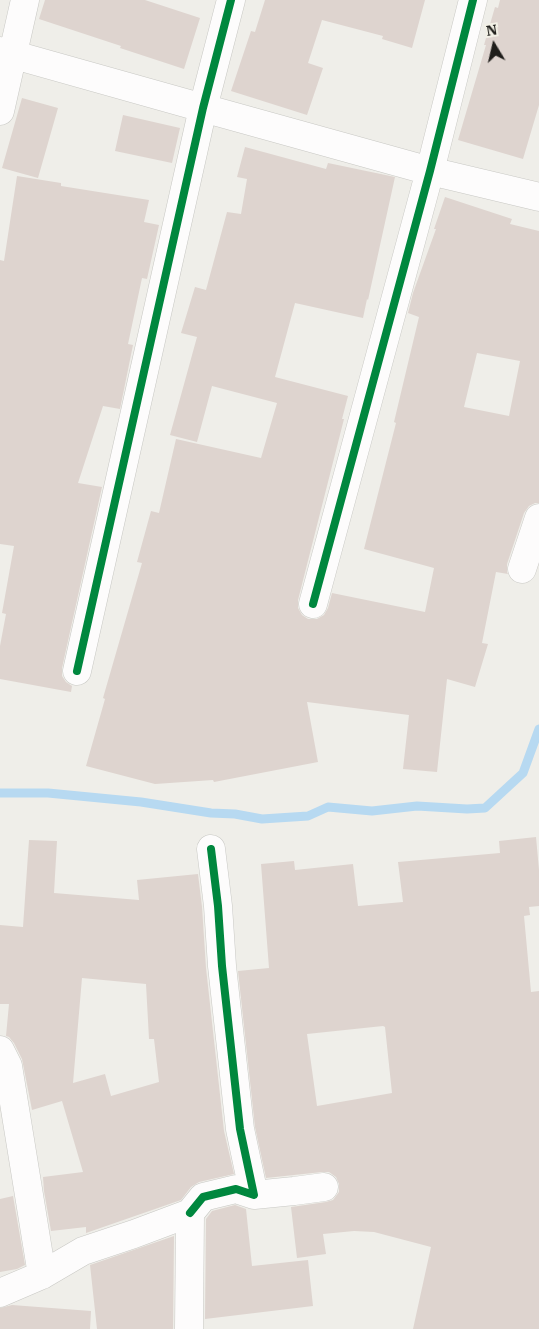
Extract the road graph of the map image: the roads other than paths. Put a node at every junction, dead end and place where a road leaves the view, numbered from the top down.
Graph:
1 (24, 0) edge
2 (231, 0) edge
3 (473, 0) edge
4 (6, 52) edge
5 (203, 108) junction
6 (0, 111) edge
7 (430, 171) junction
8 (539, 196) edge
9 (539, 518) edge
10 (522, 569) dead end
11 (313, 604) dead end
12 (77, 671) dead end
13 (211, 849) dead end
14 (0, 1050) edge
15 (324, 1187) dead end
16 (254, 1195) junction
17 (190, 1213) junction
18 (42, 1275) junction
19 (0, 1293) edge
20 (189, 1329) edge

1 - 4 street
2 - 5 street
3 - 7 street
4 - 5 street
4 - 6 street
5 - 7 street
5 - 12 street
7 - 8 street
7 - 11 street
9 - 10 street
13 - 16 street
14 - 18 street
15 - 16 street
16 - 17 street
17 - 18 street
17 - 20 street
18 - 19 street

